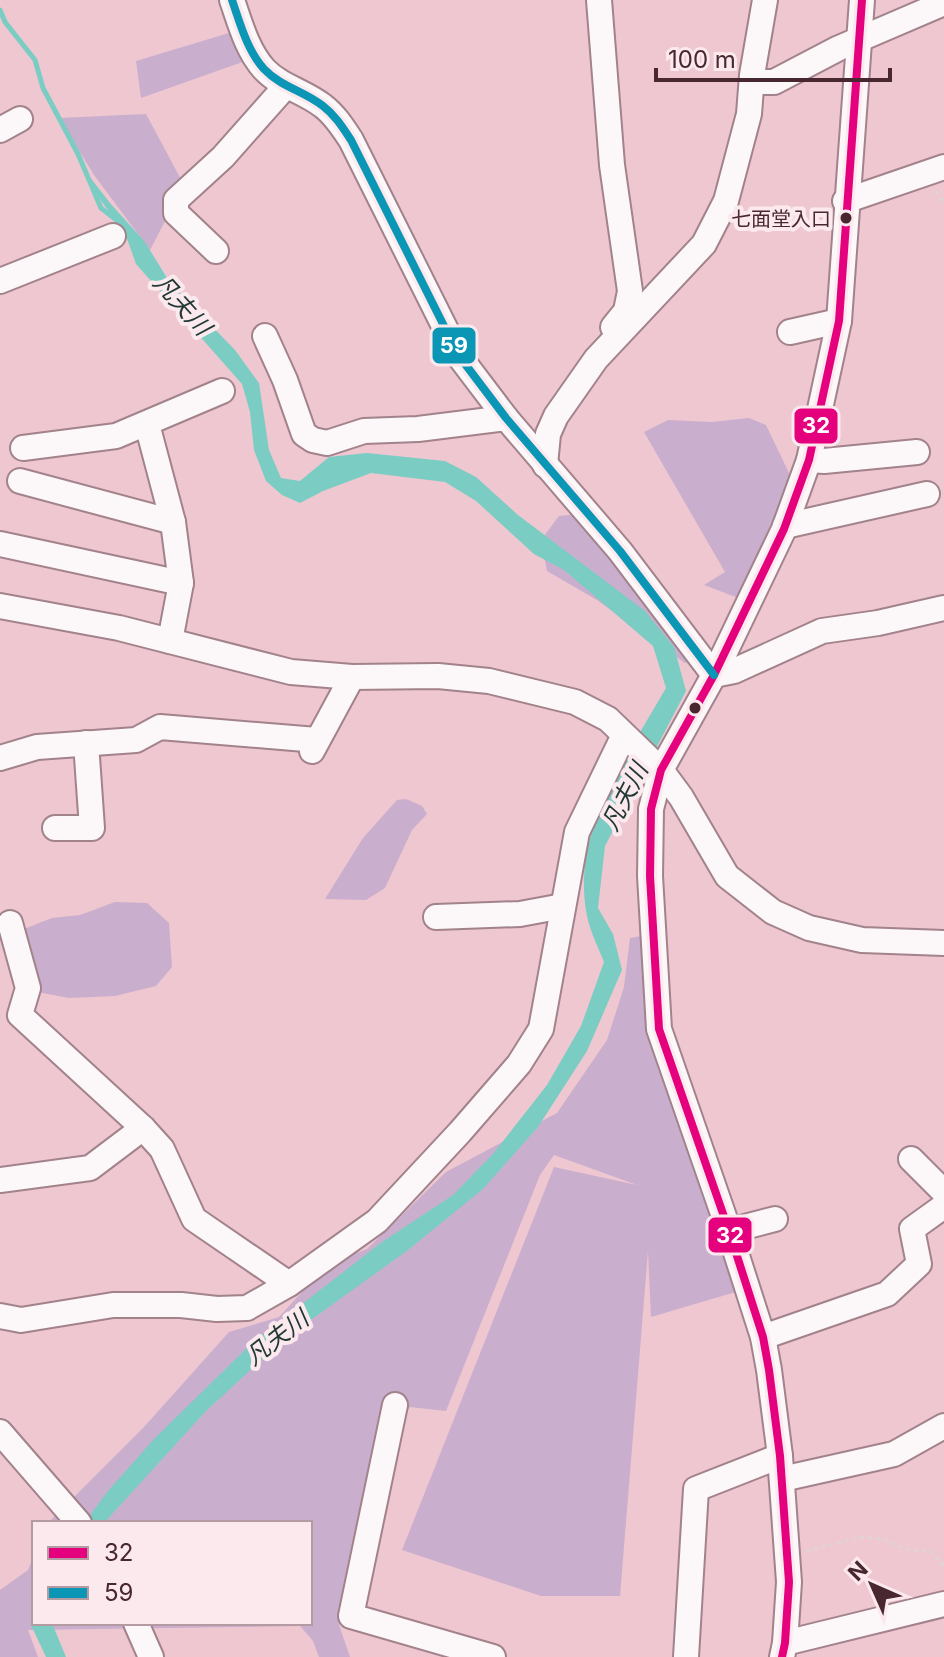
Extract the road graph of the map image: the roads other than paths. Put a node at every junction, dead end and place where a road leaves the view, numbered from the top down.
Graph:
1 (232, 0) edge
2 (599, 0) edge
3 (765, 0) edge
4 (862, 0) edge
5 (944, 3) edge
6 (858, 40) junction
7 (752, 82) junction
8 (285, 87) junction
9 (944, 167) edge
10 (845, 201) junction
11 (113, 236) dead end
12 (216, 251) dead end
13 (0, 281) edge
14 (839, 321) junction
15 (790, 332) dead end
16 (265, 336) dead end
17 (606, 349) junction
18 (222, 391) dead end
19 (506, 418) junction
20 (147, 424) junction
21 (23, 448) dead end
22 (917, 452) dead end
23 (809, 460) junction
24 (545, 465) junction
25 (20, 481) dead end
26 (927, 494) dead end
27 (173, 522) junction
28 (785, 526) junction
29 (0, 544) edge
30 (181, 583) junction
31 (0, 606) edge
32 (944, 608) edge
33 (170, 641) junction
34 (714, 675) junction
35 (352, 677) junction
36 (624, 735) junction
37 (86, 743) junction
38 (0, 758) edge
39 (661, 770) junction
40 (55, 828) dead end
41 (563, 906) junction
42 (436, 917) dead end
43 (10, 923) dead end
44 (944, 943) edge
45 (143, 1128) junction
46 (911, 1159) dead end
47 (0, 1180) edge
48 (944, 1192) edge
49 (944, 1206) edge
50 (775, 1219) dead end
51 (729, 1231) junction
52 (289, 1284) junction
53 (0, 1316) edge
54 (763, 1337) junction
55 (395, 1405) dead end
56 (944, 1426) edge
57 (0, 1432) edge
58 (781, 1467) junction
59 (77, 1521) edge
60 (944, 1604) edge
61 (137, 1625) edge
62 (784, 1650) edge
63 (151, 1657) edge
64 (493, 1657) edge
65 (686, 1657) edge

1 - 8 street
2 - 17 street
3 - 7 street
4 - 6 street
5 - 6 street
6 - 7 street
6 - 10 street
7 - 17 street
8 - 12 street
8 - 19 street
9 - 10 street
10 - 14 street
11 - 13 street
14 - 15 street
14 - 23 street
16 - 19 street
17 - 24 street
18 - 20 street
19 - 24 street
20 - 21 street
20 - 27 street
22 - 23 street
23 - 28 street
24 - 34 street
25 - 27 street
26 - 28 street
27 - 30 street
28 - 34 street
29 - 30 street
30 - 33 street
31 - 33 street
32 - 34 street
33 - 35 street
34 - 39 street
35 - 36 street
35 - 37 street
36 - 39 street
36 - 41 street
37 - 38 street
37 - 40 street
39 - 44 street
39 - 51 street
41 - 42 street
41 - 52 street
43 - 45 street
45 - 47 street
45 - 52 street
46 - 48 street
49 - 54 street
50 - 51 street
51 - 54 street
52 - 53 street
54 - 58 street
55 - 64 street
56 - 58 street
57 - 59 street
58 - 62 street
58 - 65 street
60 - 62 street
61 - 63 street

